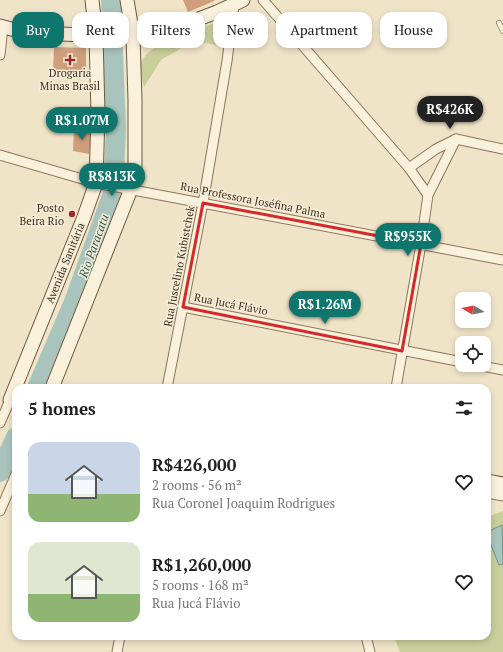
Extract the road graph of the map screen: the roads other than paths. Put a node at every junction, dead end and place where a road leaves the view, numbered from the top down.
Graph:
1 (92, 0) edge
2 (126, 0) edge
3 (263, 0) edge
4 (238, 2) edge
5 (94, 12) edge
6 (499, 23) dead end
7 (1, 26) edge
8 (503, 31) edge
9 (72, 35) edge
10 (129, 37) edge
11 (132, 37) junction
12 (99, 48) edge
13 (0, 55) edge
14 (456, 139) junction
15 (503, 146) edge
16 (0, 156) edge
17 (409, 168) junction
18 (99, 184) junction
19 (128, 189) junction
20 (428, 195) junction
21 (203, 203) junction
22 (421, 244) junction
23 (503, 260) edge
24 (183, 307) junction
25 (402, 351) junction
26 (455, 361) edge
27 (491, 368) edge
28 (503, 370) edge
29 (15, 384) edge
30 (54, 384) edge
31 (169, 384) edge
32 (397, 384) edge
33 (9, 399) edge
34 (0, 423) edge
35 (491, 482) edge
36 (12, 483) edge
37 (503, 484) edge
38 (491, 492) edge
39 (503, 494) edge
40 (0, 511) edge
41 (120, 640) edge
42 (367, 640) edge
43 (118, 652) edge
44 (369, 652) edge

1 - 5 street, Avenida Sanitária
2 - 11 street
3 - 17 street
4 - 11 street
4 - 21 street, Rua Juscelino Kubistchek
6 - 8 lane
7 - 9 street
7 - 13 street
10 - 11 street
11 - 19 street
12 - 18 street, Avenida Sanitária
14 - 15 street
14 - 17 street
14 - 20 street
16 - 18 street, Rua Professora Joséfina Palma
17 - 20 street
18 - 19 street, Rua Professora Joséfina Palma
18 - 29 street, Avenida Sanitária
19 - 21 street, Rua Professora Joséfina Palma
19 - 30 street
20 - 22 street
21 - 22 street, Rua Professora Joséfina Palma
21 - 24 street, Rua Juscelino Kubistchek
22 - 23 street, Rua Professora Joséfina Palma
22 - 25 street
24 - 25 street, Rua Jucá Flávio
24 - 31 street, Rua Juscelino Kubistchek
25 - 26 street, Rua Jucá Flávio
25 - 32 street
27 - 28 street
33 - 34 street, Avenida Sanitária
35 - 37 street
36 - 40 street
38 - 39 street
41 - 43 street
42 - 44 street

